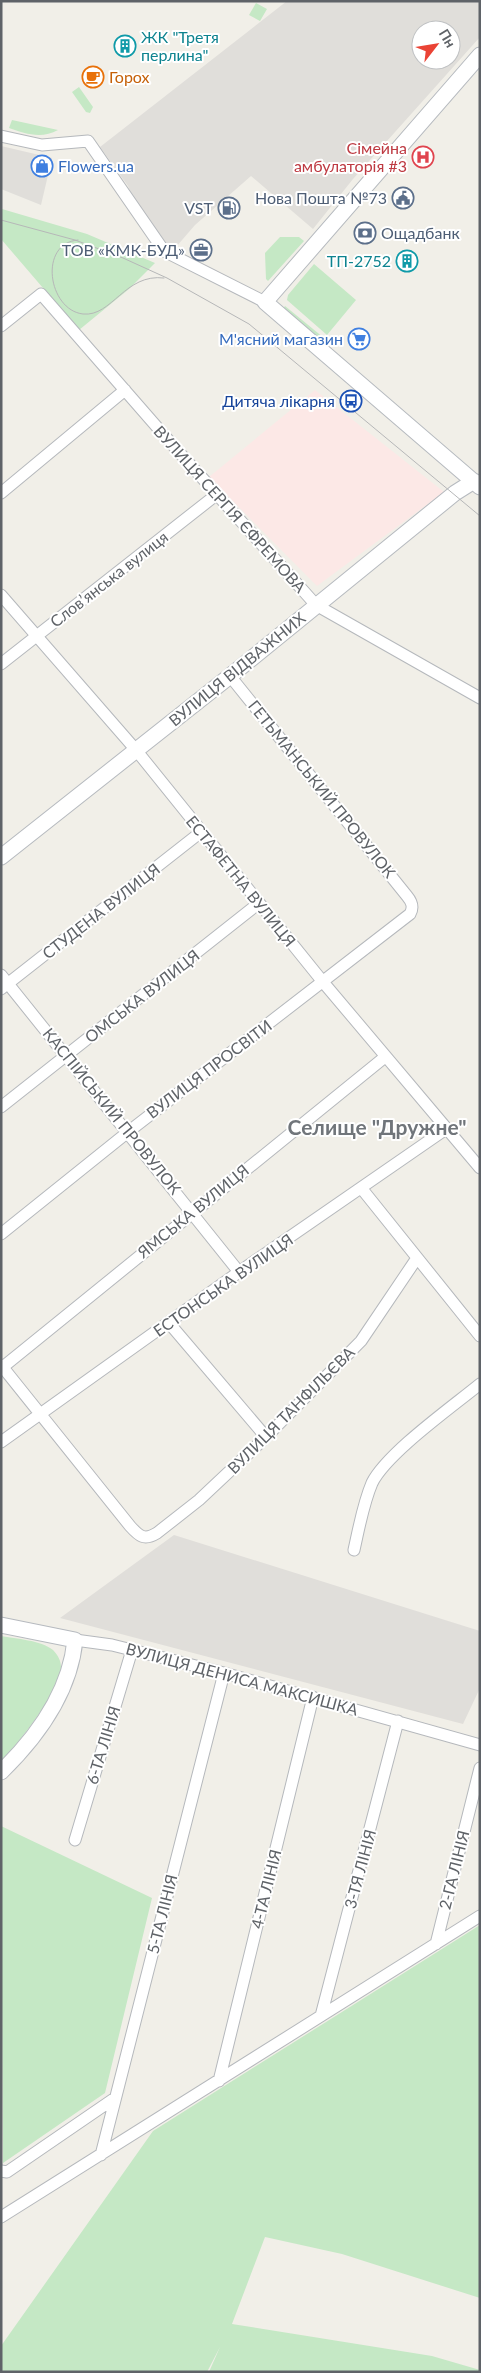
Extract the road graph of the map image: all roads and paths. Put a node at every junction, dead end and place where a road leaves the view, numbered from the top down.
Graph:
1 (480, 55) edge
2 (1, 136) edge
3 (264, 302) junction
4 (1, 326) edge
5 (125, 390) junction
6 (477, 484) edge
7 (1, 493) edge
8 (216, 495) junction
9 (1, 595) edge
10 (316, 605) junction
11 (37, 636) junction
12 (1, 664) edge
13 (230, 676) junction
14 (480, 698) edge
15 (136, 750) junction
16 (201, 832) junction
17 (1, 856) edge
18 (259, 903) junction
19 (412, 904) joint
20 (323, 982) junction
21 (4, 983) edge
22 (67, 1056) junction
23 (385, 1056) junction
24 (1, 1107) edge
25 (446, 1129) junction
26 (128, 1132) junction
27 (480, 1168) edge
28 (362, 1189) junction
29 (192, 1211) junction
30 (1, 1234) edge
31 (417, 1258) junction
32 (239, 1272) junction
33 (169, 1323) junction
34 (480, 1336) edge
35 (2, 1366) edge
36 (480, 1384) edge
37 (41, 1414) junction
38 (266, 1437) junction
39 (1, 1442) edge
40 (354, 1550) dead end
41 (1, 1625) edge
42 (75, 1640) junction
43 (132, 1650) junction
44 (224, 1673) junction
45 (313, 1697) junction
46 (398, 1722) junction
47 (480, 1745) edge
48 (480, 1768) edge
49 (1, 1772) edge
50 (75, 1840) dead end
51 (480, 1916) edge
52 (436, 1944) junction
53 (321, 2016) junction
54 (219, 2081) junction
55 (115, 2098) junction
56 (101, 2155) junction
57 (1, 2171) edge
58 (1, 2217) edge

1 - 3 street
2 - 3 street
3 - 6 street
4 - 5 street, ВУЛИЦЯ СЕРГІЯ ЄФРЕМОВА
5 - 7 street
5 - 8 street, ВУЛИЦЯ СЕРГІЯ ЄФРЕМОВА
6 - 10 street, ВУЛИЦЯ ВІДВАЖНИХ
8 - 10 street, ВУЛИЦЯ СЕРГІЯ ЄФРЕМОВА
8 - 11 street, Словʼянська вулиця
9 - 11 street, ЕСТАФЕТНА ВУЛИЦЯ
10 - 13 street, ВУЛИЦЯ ВІДВАЖНИХ
10 - 14 street, ВУЛИЦЯ СЕРГІЯ ЄФРЕМОВА
11 - 12 street, Словʼянська вулиця
11 - 15 street, ЕСТАФЕТНА ВУЛИЦЯ
13 - 15 street, ВУЛИЦЯ ВІДВАЖНИХ
13 - 19 street, ГЕТЬМАНСЬКИЙ ПРОВУЛОК
15 - 16 street, ЕСТАФЕТНА ВУЛИЦЯ
15 - 17 street, ВУЛИЦЯ ВІДВАЖНИХ
16 - 18 street, ЕСТАФЕТНА ВУЛИЦЯ
16 - 21 street, СТУДЕНА ВУЛИЦЯ
18 - 20 street, ЕСТАФЕТНА ВУЛИЦЯ
18 - 22 street, ОМСЬКА ВУЛИЦЯ
19 - 20 street, ВУЛИЦЯ ПРОСВІТИ
20 - 23 street, ЕСТАФЕТНА ВУЛИЦЯ
20 - 26 street, ВУЛИЦЯ ПРОСВІТИ
21 - 22 street, КАСПІЙСЬКИЙ ПРОВУЛОК
22 - 24 street, ОМСЬКА ВУЛИЦЯ
22 - 26 street, КАСПІЙСЬКИЙ ПРОВУЛОК
23 - 25 street, ЕСТАФЕТНА ВУЛИЦЯ
23 - 29 street, ЯМСЬКА ВУЛИЦЯ
25 - 27 street, ЕСТАФЕТНА ВУЛИЦЯ
25 - 28 street, ЕСТОНСЬКА ВУЛИЦЯ
26 - 29 street, КАСПІЙСЬКИЙ ПРОВУЛОК
26 - 30 street, ВУЛИЦЯ ПРОСВІТИ
28 - 31 street
28 - 32 street, ЕСТОНСЬКА ВУЛИЦЯ
29 - 32 street, КАСПІЙСЬКИЙ ПРОВУЛОК
29 - 35 street, ЯМСЬКА ВУЛИЦЯ
31 - 34 street
31 - 38 street, ВУЛИЦЯ ТАНФІЛЬЄВА
32 - 33 street, ЕСТОНСЬКА ВУЛИЦЯ
33 - 37 street, ЕСТОНСЬКА ВУЛИЦЯ
33 - 38 street
35 - 37 street
36 - 40 street
37 - 38 street, ВУЛИЦЯ ТАНФІЛЬЄВА
37 - 39 street, ЕСТОНСЬКА ВУЛИЦЯ
41 - 42 street, ВУЛИЦЯ ДЕНИСА МАКСИШКА
42 - 43 street, ВУЛИЦЯ ДЕНИСА МАКСИШКА
42 - 49 street
43 - 44 street, ВУЛИЦЯ ДЕНИСА МАКСИШКА
43 - 50 street, 6-ТА ЛІНІЯ
44 - 45 street, ВУЛИЦЯ ДЕНИСА МАКСИШКА
44 - 55 street, 5-ТА ЛІНІЯ
45 - 46 street, ВУЛИЦЯ ДЕНИСА МАКСИШКА
45 - 54 street, 4-ТА ЛІНІЯ
46 - 47 street, ВУЛИЦЯ ДЕНИСА МАКСИШКА
46 - 53 street, 3-ТЯ ЛІНІЯ
48 - 52 street, 2-ГА ЛІНІЯ
51 - 52 street
52 - 53 street
53 - 54 street
54 - 56 street
55 - 56 street, 5-ТА ЛІНІЯ
55 - 57 street
56 - 58 street

